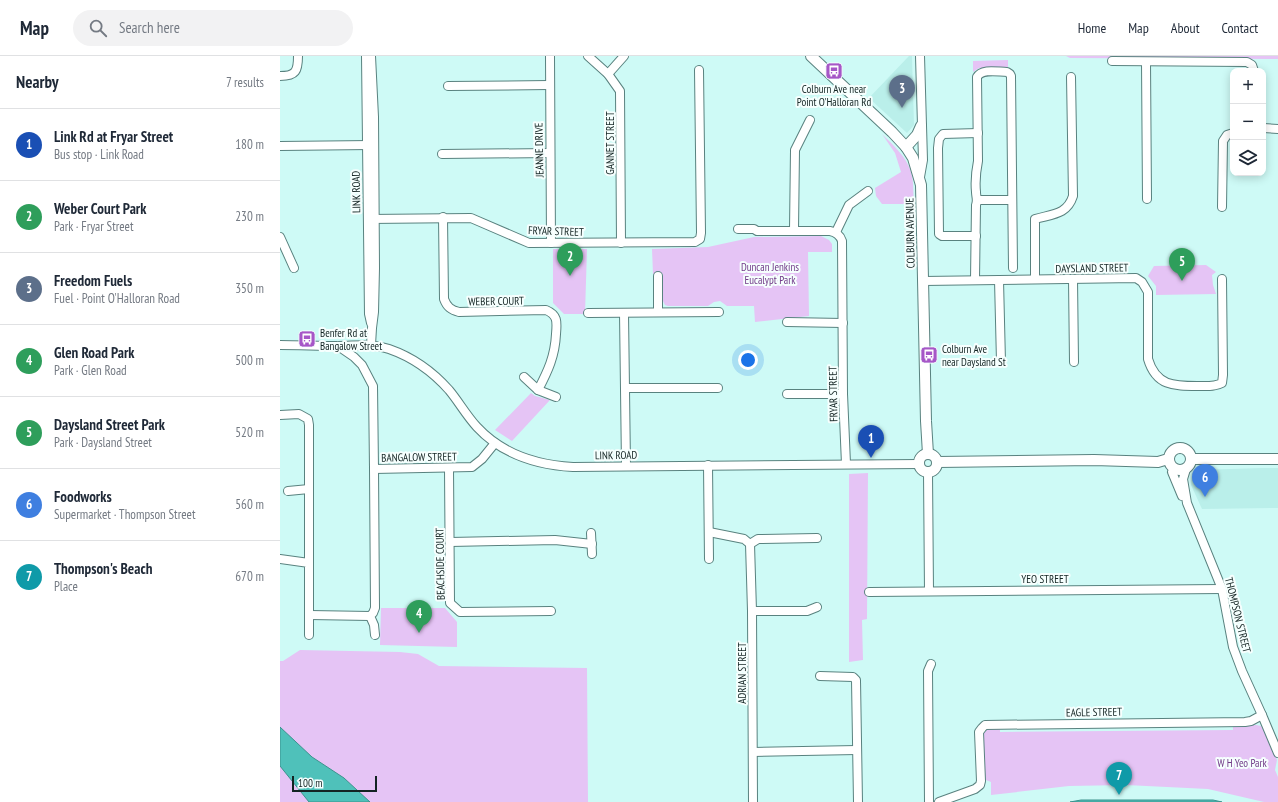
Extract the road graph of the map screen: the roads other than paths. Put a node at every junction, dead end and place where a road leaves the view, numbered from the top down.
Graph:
1 (298, 56) edge
2 (366, 56) edge
3 (371, 56) edge
4 (550, 56) edge
5 (588, 56) edge
6 (624, 56) edge
7 (811, 56) edge
8 (920, 56) edge
9 (1112, 61) dead end
10 (1146, 62) junction
11 (1253, 68) edge
12 (699, 70) dead end
13 (608, 74) junction
14 (280, 76) edge
15 (1071, 77) dead end
16 (549, 85) junction
17 (448, 86) dead end
18 (810, 120) dead end
19 (921, 126) junction
20 (1266, 128) edge
21 (1278, 129) edge
22 (978, 133) junction
23 (1230, 134) edge
24 (370, 145) junction
25 (280, 146) edge
26 (906, 147) junction
27 (550, 153) junction
28 (442, 154) dead end
29 (920, 177) junction
30 (868, 191) dead end
31 (1147, 199) dead end
32 (978, 200) junction
33 (1012, 200) junction
34 (1222, 207) dead end
35 (371, 218) junction
36 (443, 218) junction
37 (738, 229) dead end
38 (794, 230) junction
39 (836, 232) junction
40 (976, 236) junction
41 (280, 237) edge
42 (551, 243) junction
43 (621, 243) junction
44 (294, 268) dead end
45 (1013, 268) dead end
46 (658, 276) dead end
47 (1073, 279) junction
48 (1222, 279) dead end
49 (975, 280) junction
50 (999, 280) junction
51 (1035, 280) junction
52 (923, 281) junction
53 (658, 312) junction
54 (719, 312) dead end
55 (588, 313) dead end
56 (624, 313) junction
57 (787, 322) dead end
58 (843, 323) junction
59 (280, 345) edge
60 (371, 345) junction
61 (338, 346) junction
62 (1001, 362) dead end
63 (1074, 362) dead end
64 (524, 377) dead end
65 (626, 388) junction
66 (718, 388) dead end
67 (538, 390) junction
68 (787, 394) dead end
69 (843, 394) junction
70 (556, 397) dead end
71 (280, 415) edge
72 (495, 442) junction
73 (928, 454) junction
74 (1168, 459) junction
75 (1191, 459) junction
76 (1278, 459) edge
77 (937, 462) junction
78 (846, 464) junction
79 (920, 464) junction
80 (708, 465) junction
81 (626, 466) junction
82 (449, 468) junction
83 (374, 469) junction
84 (1174, 469) junction
85 (1186, 469) junction
86 (928, 472) junction
87 (309, 489) junction
88 (288, 491) dead end
89 (1188, 503) junction
90 (709, 532) junction
91 (591, 533) dead end
92 (817, 538) dead end
93 (450, 542) junction
94 (592, 544) junction
95 (750, 544) junction
96 (592, 554) dead end
97 (709, 558) dead end
98 (280, 559) edge
99 (310, 563) junction
100 (1222, 588) junction
101 (930, 591) junction
102 (869, 592) dead end
103 (817, 607) dead end
104 (551, 611) dead end
105 (752, 611) junction
106 (310, 615) junction
107 (370, 616) junction
108 (309, 635) dead end
109 (375, 636) dead end
110 (931, 664) dead end
111 (820, 676) dead end
112 (1262, 715) junction
113 (857, 750) junction
114 (753, 752) junction
115 (1278, 753) edge
116 (753, 802) edge
117 (858, 802) edge
118 (929, 802) edge
119 (938, 802) edge

1 - 14 street
2 - 24 street, LINK ROAD
3 - 24 street, LINK ROAD
4 - 16 street, JEANNE DRIVE
5 - 13 street, GANNET STREET
6 - 13 street
7 - 26 main road, COLBURN AVENUE
8 - 19 street
9 - 10 street
10 - 11 street
10 - 31 street
12 - 43 street, FRYAR STREET
13 - 43 street, GANNET STREET
15 - 51 street
16 - 17 street
16 - 27 street, JEANNE DRIVE
18 - 38 street
19 - 26 main road
19 - 29 street
20 - 21 street
22 - 32 street
22 - 33 street
22 - 40 street
23 - 34 street
24 - 25 street
24 - 35 street, LINK ROAD
26 - 29 main road, COLBURN AVENUE
27 - 28 street
27 - 42 street, JEANNE DRIVE
29 - 52 main road, COLBURN AVENUE
30 - 39 street
32 - 33 street
32 - 40 street
33 - 45 street
35 - 36 street, FRYAR STREET
35 - 60 street, LINK ROAD
36 - 42 street, FRYAR STREET
36 - 67 street, WEBER COURT
37 - 38 street
38 - 39 street
39 - 58 street, FRYAR STREET
40 - 49 street
41 - 44 street
42 - 43 street, FRYAR STREET
46 - 53 street
47 - 48 street, DAYSLAND STREET
47 - 51 street, DAYSLAND STREET
47 - 63 street
49 - 50 street, DAYSLAND STREET
49 - 52 street, DAYSLAND STREET
50 - 51 street, DAYSLAND STREET
50 - 62 street
52 - 73 main road, COLBURN AVENUE
53 - 54 street
53 - 56 street
55 - 56 street
56 - 65 street
57 - 58 street
58 - 69 street, FRYAR STREET
59 - 61 street
60 - 61 street
60 - 72 street, LINK ROAD
61 - 83 street, BANGALOW STREET
64 - 67 street
65 - 66 street
65 - 81 street
67 - 70 street
68 - 69 street
69 - 78 street, FRYAR STREET
71 - 87 street
72 - 81 street, LINK ROAD
72 - 82 street, BANGALOW STREET
73 - 77 main road
73 - 79 main road
74 - 75 main road
74 - 77 main road
74 - 84 main road
75 - 76 main road
75 - 85 main road
77 - 86 main road
78 - 79 street, LINK ROAD
78 - 80 street, LINK ROAD
79 - 86 main road
80 - 81 street, LINK ROAD
80 - 90 street
82 - 83 street, BANGALOW STREET
82 - 93 street, BEACHSIDE COURT
83 - 107 street
84 - 85 main road
84 - 89 street, THOMPSON STREET
85 - 89 street, THOMPSON STREET
86 - 101 street
87 - 88 street
87 - 99 street
89 - 100 street, THOMPSON STREET
90 - 95 street
90 - 97 street
91 - 94 street
92 - 95 street
93 - 94 street
93 - 104 street, BEACHSIDE COURT
94 - 96 street
95 - 105 street, ADRIAN STREET
98 - 99 street
99 - 106 street
100 - 101 street, YEO STREET
100 - 112 street, THOMPSON STREET
101 - 102 street, YEO STREET
103 - 105 street
105 - 114 street, ADRIAN STREET
106 - 107 street
106 - 108 street
107 - 109 street
110 - 118 street
111 - 113 street
112 - 115 street, THOMPSON STREET
112 - 119 street, EAGLE STREET
113 - 114 street
113 - 117 street
114 - 116 street, ADRIAN STREET

